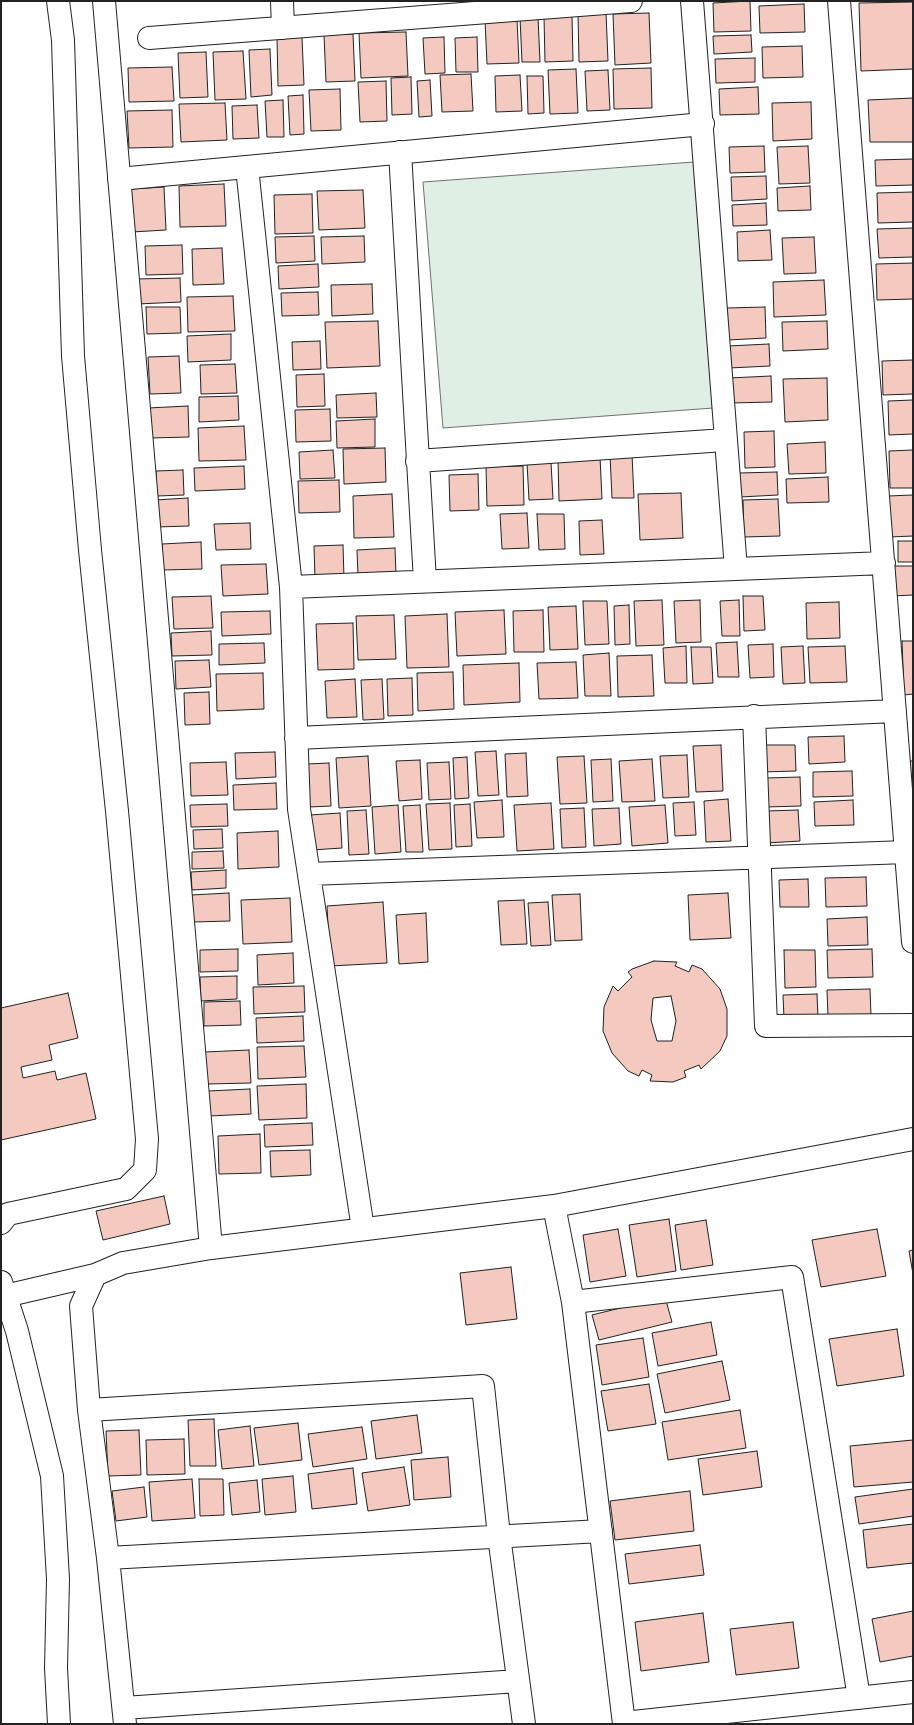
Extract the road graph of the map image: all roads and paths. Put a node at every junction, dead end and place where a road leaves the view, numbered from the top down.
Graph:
1 (58, 1) edge
2 (104, 1) edge
3 (282, 1) edge
4 (631, 1) edge
5 (692, 1) edge
6 (839, 1) edge
7 (283, 28) junction
8 (149, 38) dead end
9 (703, 124) junction
10 (400, 152) junction
11 (247, 166) junction
12 (119, 179) junction
13 (725, 440) junction
14 (417, 461) junction
15 (884, 563) junction
16 (736, 569) junction
17 (425, 581) junction
18 (291, 587) junction
19 (895, 710) junction
20 (754, 716) junction
21 (296, 738) junction
22 (906, 852) junction
23 (760, 858) junction
24 (309, 874) junction
25 (913, 942) edge
26 (913, 1025) edge
27 (913, 1139) edge
28 (554, 1206) junction
29 (1, 1222) edge
30 (363, 1229) junction
31 (211, 1248) junction
32 (95, 1275) junction
33 (3, 1289) edge
34 (573, 1302) junction
35 (89, 1410) junction
36 (601, 1531) junction
37 (499, 1536) junction
38 (108, 1558) junction
39 (518, 1680) junction
40 (913, 1692) edge
41 (859, 1698) junction
42 (124, 1716) edge
43 (59, 1724) edge
44 (524, 1724) edge
45 (624, 1724) edge

1 - 29 street
2 - 12 street
3 - 7 street
4 - 7 street
5 - 9 street
6 - 15 street
7 - 8 street
9 - 10 street
9 - 13 street
10 - 11 street
10 - 14 street
11 - 12 street
11 - 18 street
12 - 31 street
13 - 14 street
13 - 16 street
14 - 17 street
15 - 16 street
15 - 19 street
16 - 17 street
17 - 18 street
18 - 21 street
19 - 20 street
19 - 22 street
20 - 21 street
20 - 23 street
21 - 24 street
22 - 23 street
22 - 25 street
23 - 24 street
23 - 26 street
24 - 30 street
27 - 28 street
28 - 30 street
28 - 34 street
30 - 31 street
31 - 32 street
32 - 33 street
32 - 35 street
33 - 43 street
34 - 36 street
34 - 41 street
35 - 37 street
35 - 38 street
36 - 37 street
36 - 45 street
37 - 38 street
37 - 39 street
38 - 42 street
39 - 42 street
39 - 44 street
40 - 41 street
41 - 45 street

